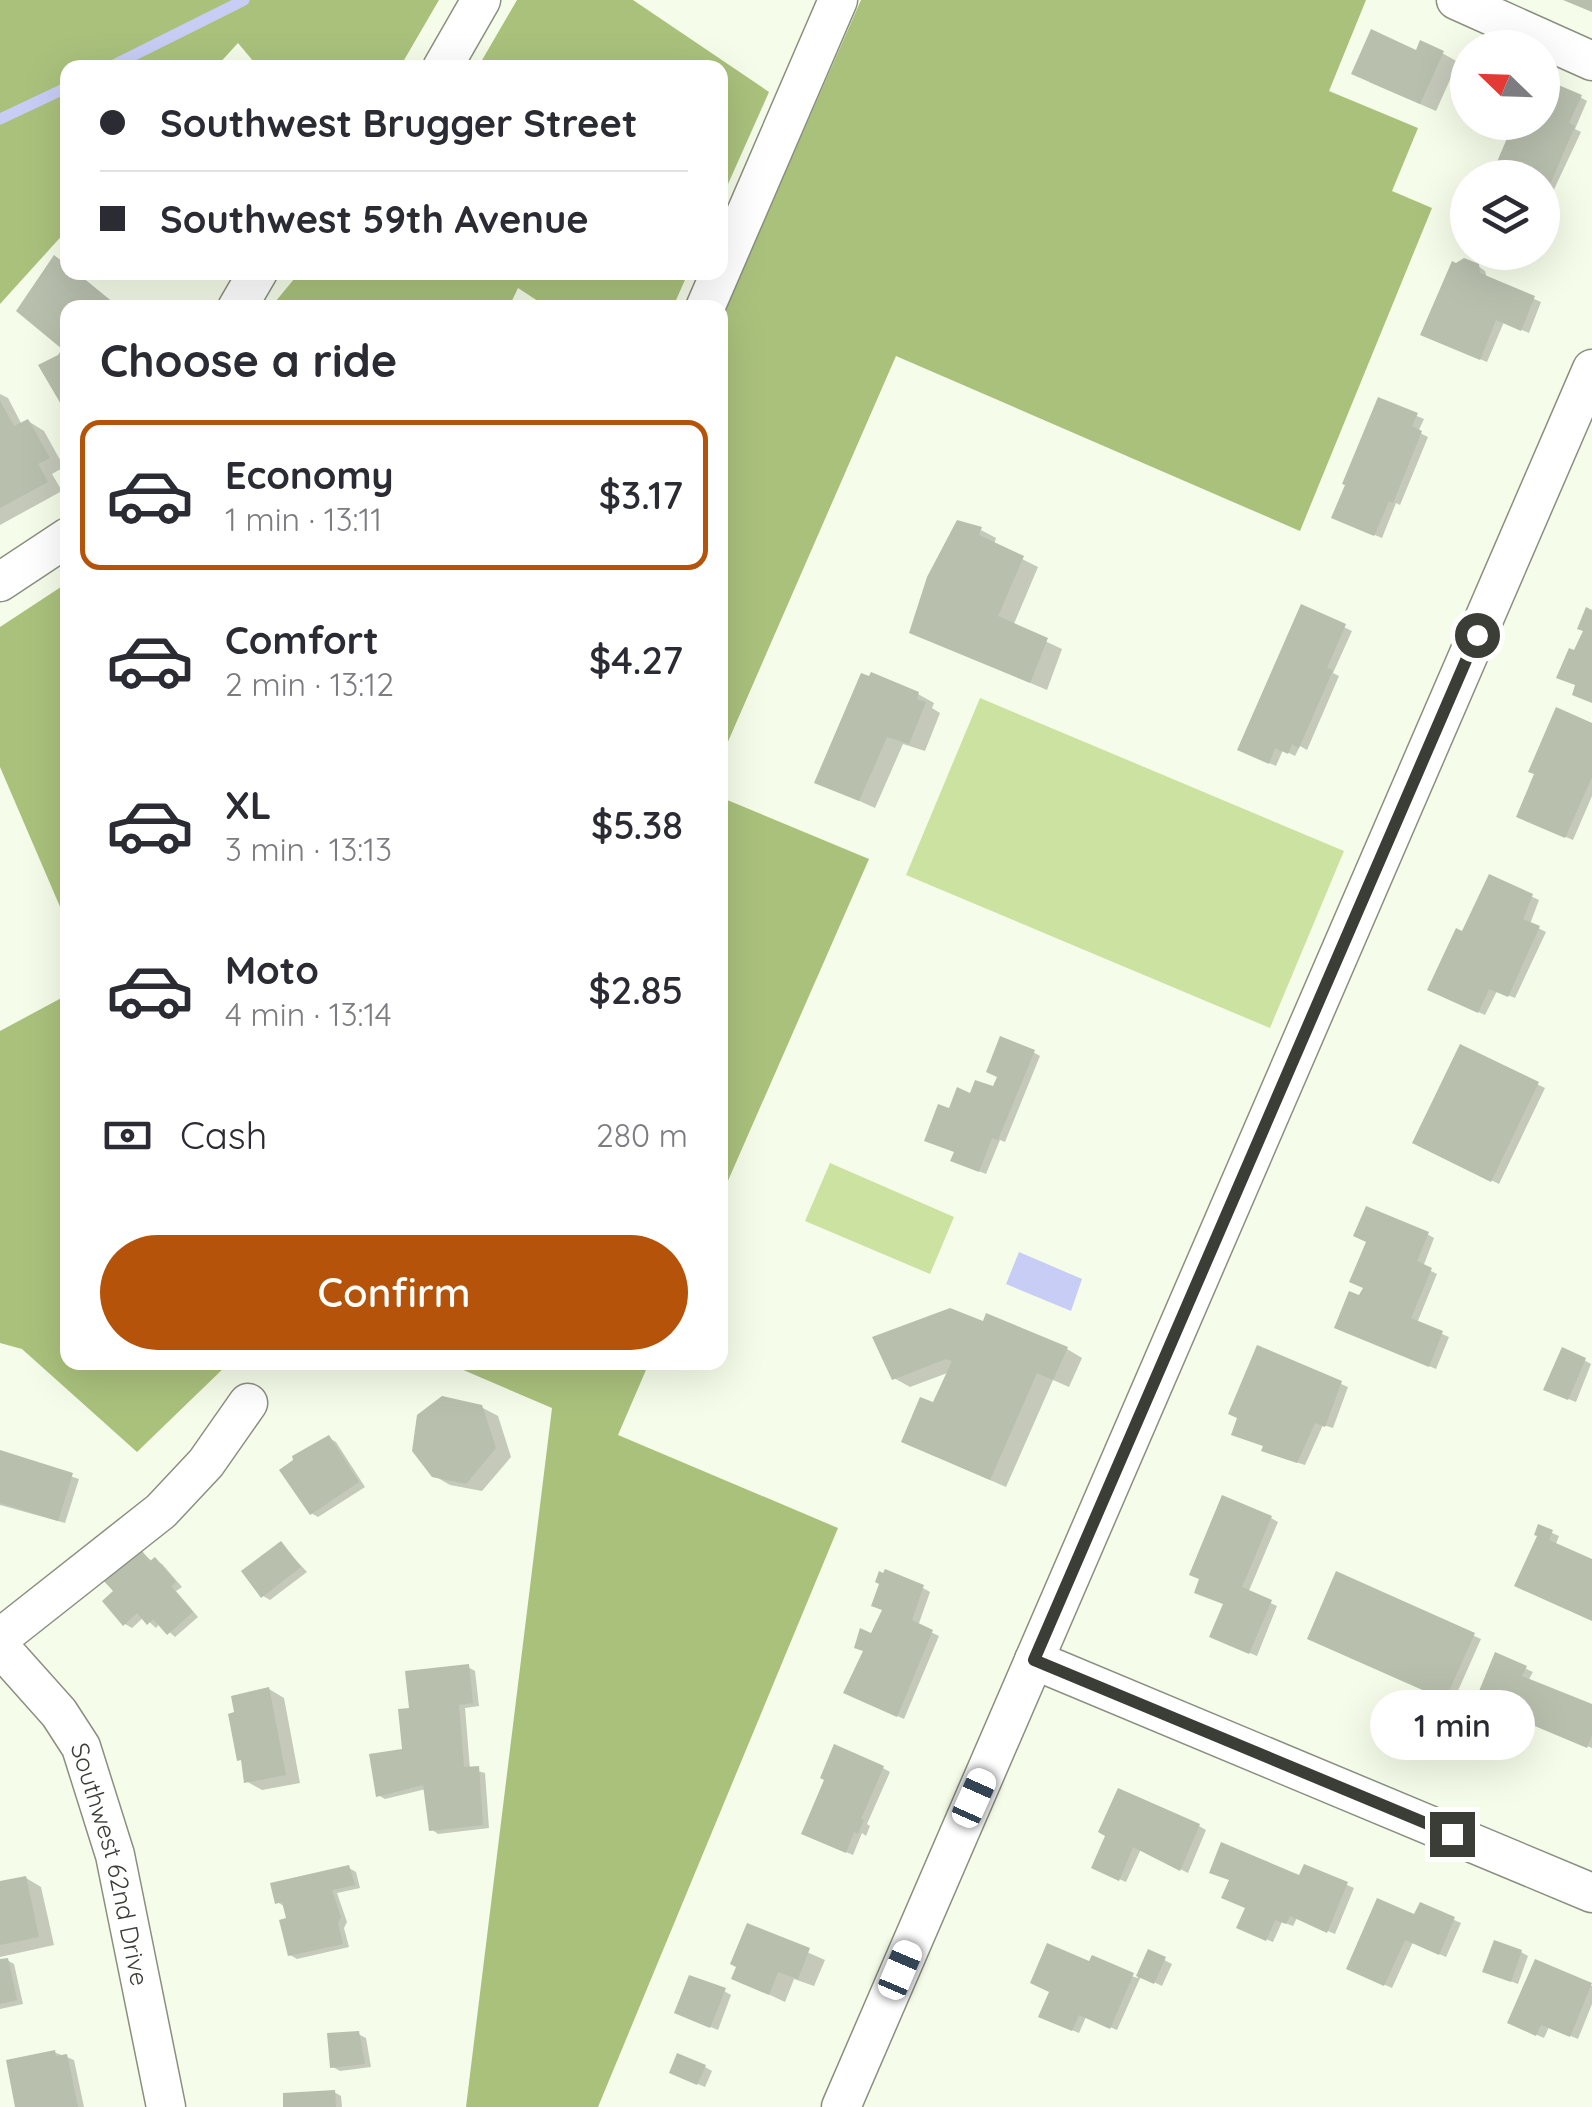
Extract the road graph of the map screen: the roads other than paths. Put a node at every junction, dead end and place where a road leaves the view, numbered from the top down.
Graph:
1 (481, 0) edge
2 (838, 0) edge
3 (1456, 0) edge
4 (447, 60) edge
5 (1592, 61) edge
6 (728, 255) edge
7 (1592, 369) edge
8 (60, 541) edge
9 (0, 582) edge
10 (248, 1403) dead end
11 (0, 1638) edge
12 (0, 1647) edge
13 (1034, 1660) junction
14 (1592, 1893) edge
15 (166, 2107) edge
16 (841, 2107) edge

1 - 4 street
2 - 6 street
3 - 5 street
7 - 13 street
8 - 9 street
10 - 11 street
12 - 15 street, Southwest 62nd Drive
13 - 14 street
13 - 16 street

